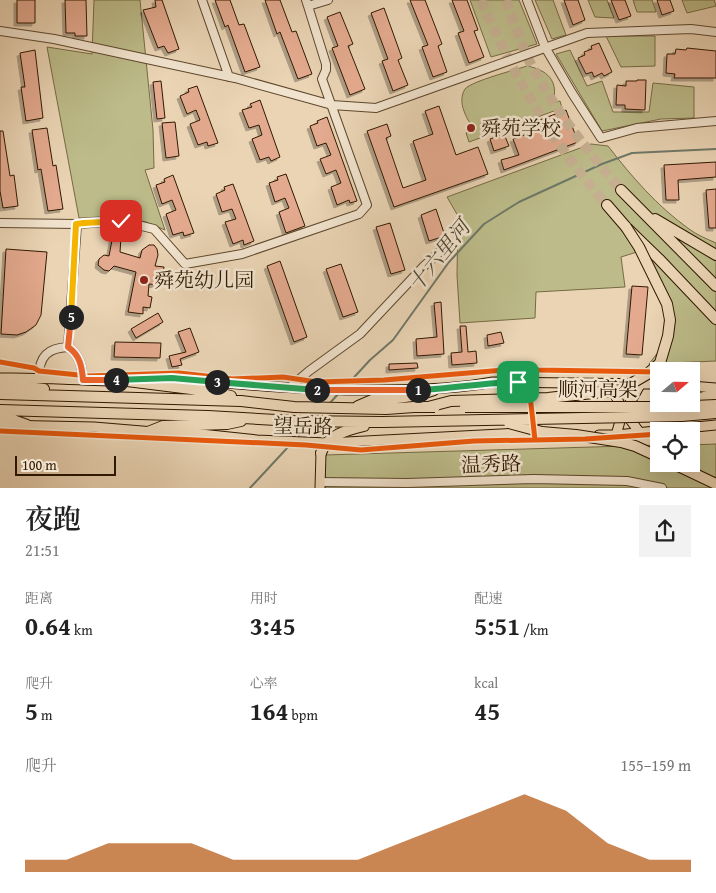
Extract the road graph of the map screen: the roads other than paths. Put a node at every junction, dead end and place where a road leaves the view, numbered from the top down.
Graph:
1 (202, 0) edge
2 (328, 0) edge
3 (527, 0) edge
4 (307, 3) edge
5 (0, 31) edge
6 (716, 32) edge
7 (545, 47) junction
8 (228, 77) junction
9 (332, 105) junction
10 (716, 121) edge
11 (621, 190) tunnel mouth
12 (606, 205) tunnel mouth
13 (646, 214) junction
14 (0, 223) edge
15 (76, 224) junction
16 (626, 228) junction
17 (444, 248) dead end
18 (716, 255) edge
19 (716, 286) edge
20 (716, 319) edge
21 (68, 347) junction
22 (39, 377) junction
23 (0, 378) edge
24 (83, 380) junction
25 (127, 381) junction
26 (610, 383) junction
27 (641, 383) junction
28 (0, 384) edge
29 (650, 384) edge
30 (290, 387) junction
31 (700, 387) edge
32 (716, 388) edge
33 (434, 390) junction
34 (0, 394) edge
35 (716, 394) edge
36 (54, 395) junction
37 (700, 398) edge
38 (241, 401) junction
39 (650, 405) edge
40 (700, 405) edge
41 (716, 405) edge
42 (353, 407) junction
43 (428, 407) junction
44 (0, 410) edge
45 (716, 413) edge
46 (0, 418) edge
47 (248, 418) junction
48 (499, 420) junction
49 (379, 422) junction
50 (716, 424) edge
51 (0, 425) edge
52 (27, 425) junction
53 (148, 432) junction
54 (640, 433) junction
55 (616, 435) junction
56 (348, 441) junction
57 (303, 442) junction
58 (327, 443) junction
59 (321, 453) junction
60 (650, 453) edge
61 (691, 472) edge
62 (716, 484) edge
63 (320, 485) edge
64 (662, 488) edge

1 - 8 street
2 - 4 street
3 - 7 street
4 - 9 street
5 - 8 street
6 - 7 street
7 - 9 street
7 - 10 street
8 - 9 street
9 - 15 street
11 - 13 highway
12 - 16 highway
13 - 18 highway
13 - 19 highway
14 - 15 street
15 - 21 street
16 - 20 highway, bridge
16 - 43 highway, bridge
17 - 30 street
21 - 22 street
21 - 24 street
22 - 23 main road, 望岳路
22 - 24 main road, 望岳路
24 - 25 main road, 望岳路
25 - 30 main road, 望岳路
25 - 38 highway
26 - 27 main road, 望岳路
26 - 33 main road, 望岳路
26 - 55 main road
27 - 29 main road, 望岳路
27 - 54 main road
28 - 36 highway
30 - 33 main road, 望岳路
31 - 32 main road
33 - 42 highway
34 - 36 highway, 顺河高架
35 - 37 highway
36 - 38 highway, 顺河高架
38 - 42 highway, 顺河高架
39 - 43 highway, 顺河高架, bridge
40 - 41 highway, 顺河高架, bridge
42 - 43 highway, 顺河高架, bridge
44 - 47 highway, 顺河高架
45 - 48 highway, 顺河高架, bridge
46 - 52 highway
47 - 49 highway, 顺河高架
47 - 53 highway
48 - 49 highway, 顺河高架, bridge
48 - 60 highway, bridge
49 - 58 highway
50 - 54 main road, 望岳路
51 - 52 main road, 望岳路
52 - 53 main road, 望岳路
53 - 57 main road, 望岳路
54 - 55 main road, 望岳路
55 - 56 main road, 望岳路
56 - 58 main road, 望岳路
56 - 59 main road
57 - 58 main road, 望岳路
57 - 59 main road
58 - 59 highway
59 - 63 main road
61 - 62 highway
63 - 64 street, 温秀路

